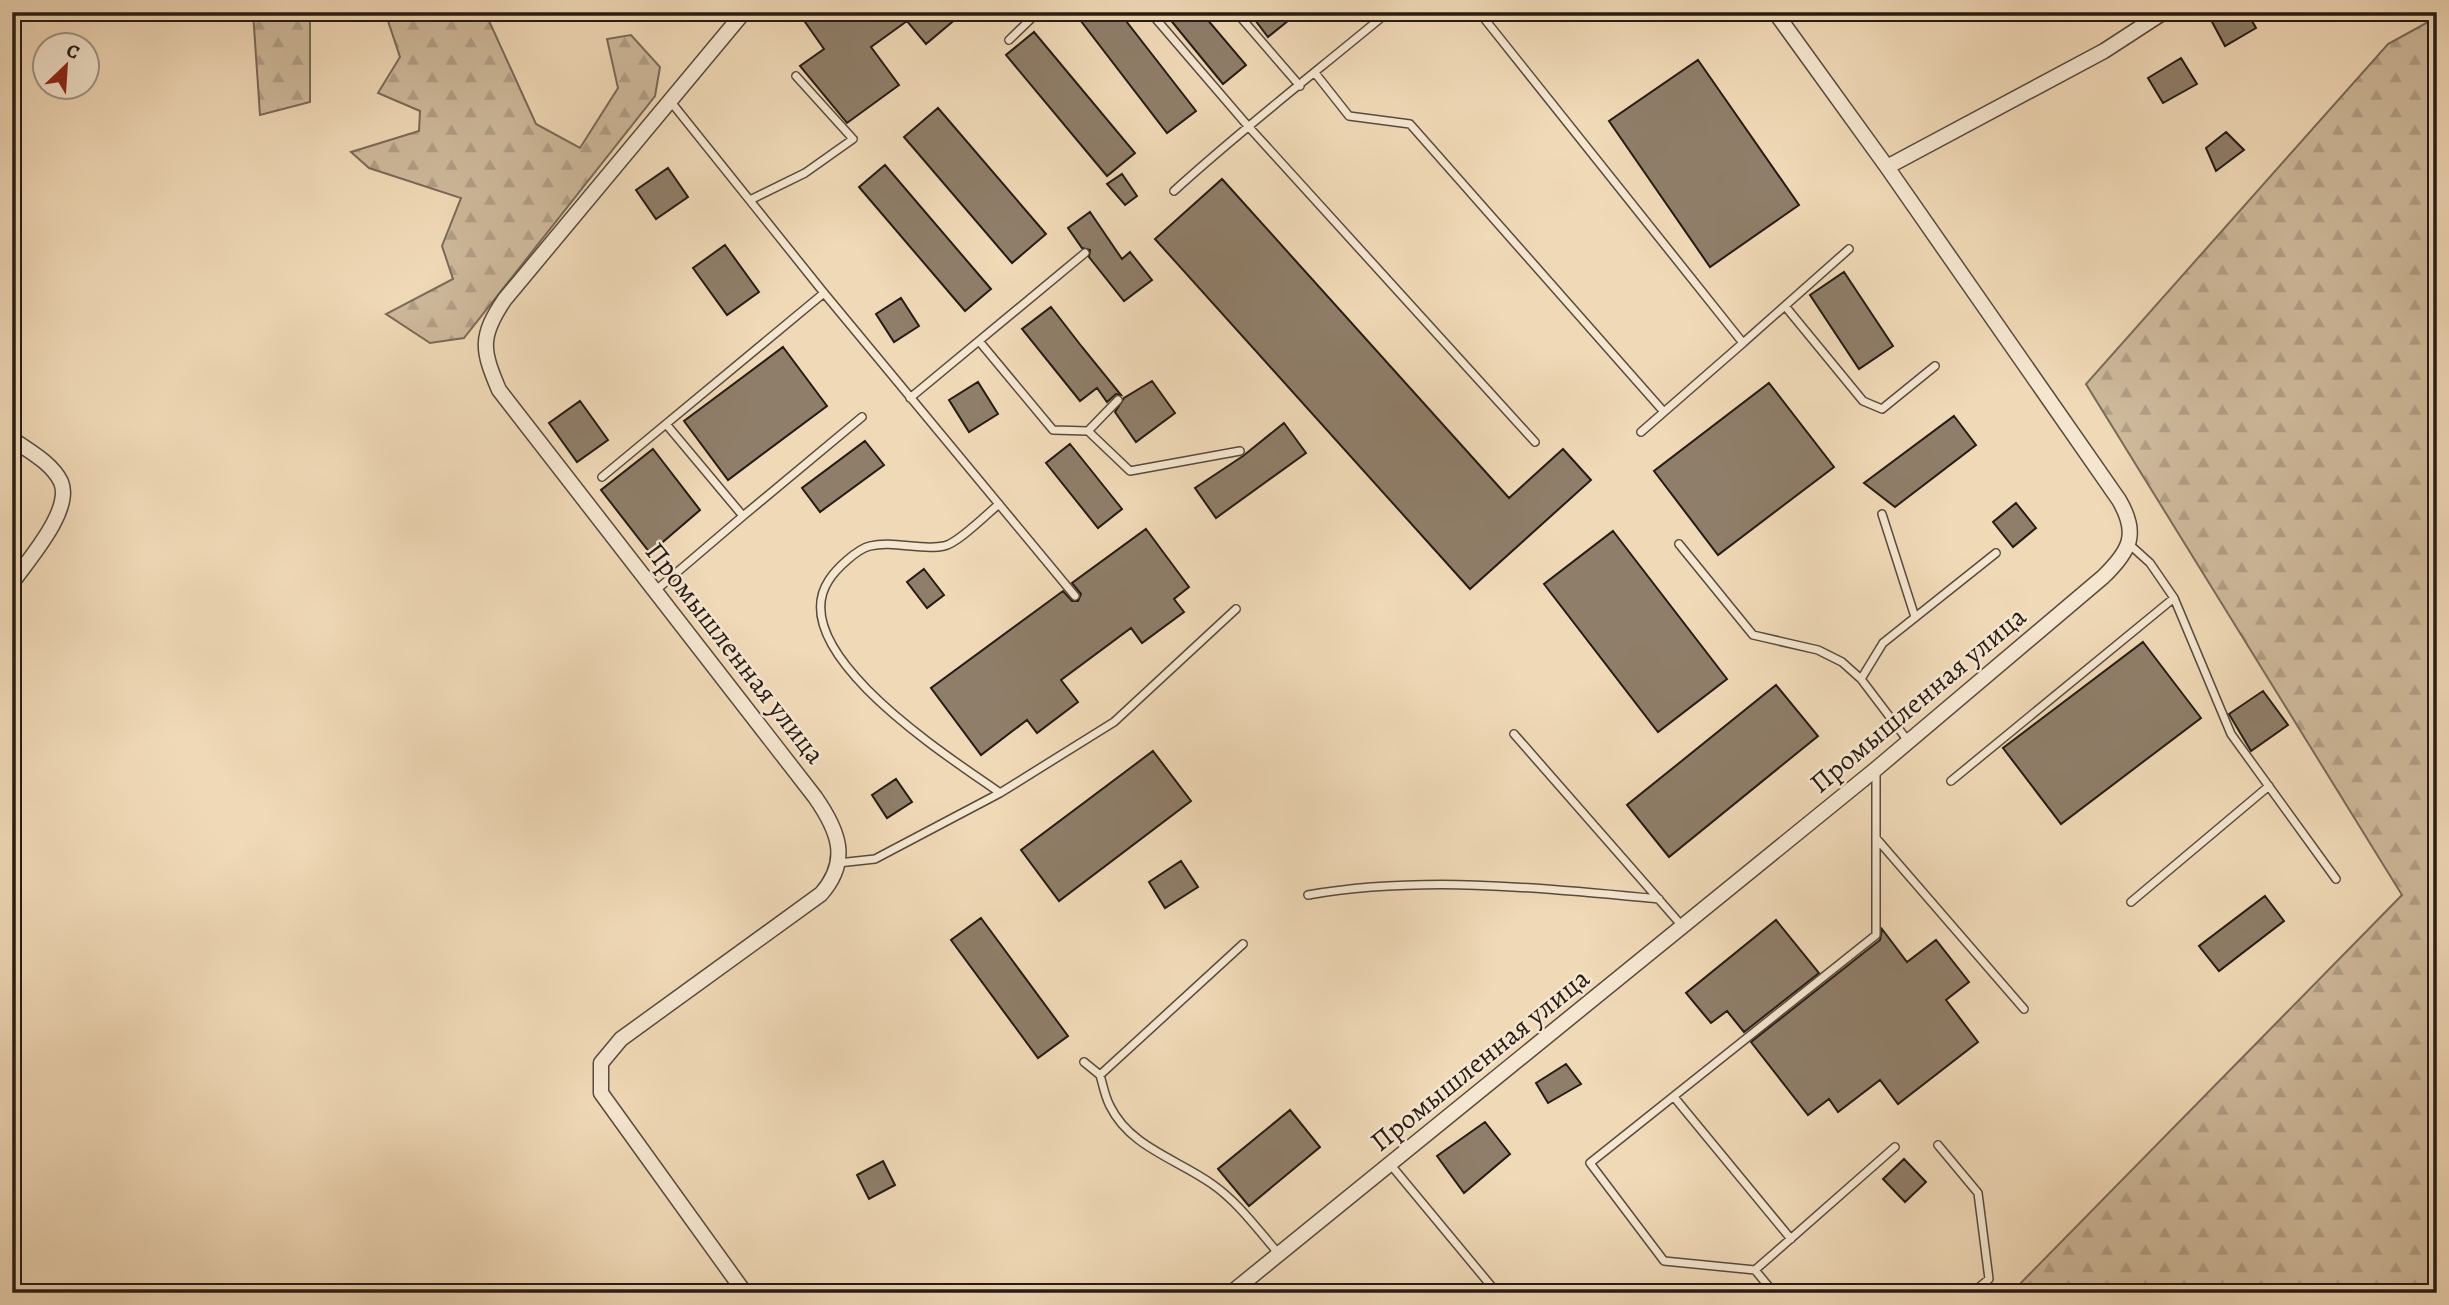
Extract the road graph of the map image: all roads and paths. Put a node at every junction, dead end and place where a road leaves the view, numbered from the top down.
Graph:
1 (744, 12) edge
2 (1038, 12) edge
3 (1150, 12) edge
4 (1236, 12) edge
5 (1388, 12) edge
6 (1479, 12) edge
7 (1775, 12) edge
8 (2164, 12) edge
9 (1009, 40) dead end
10 (1315, 73) junction
11 (796, 76) dead end
12 (1300, 86) junction
13 (671, 102) junction
14 (1247, 125) junction
15 (1887, 167) junction
16 (1174, 191) dead end
17 (750, 200) junction
18 (1849, 249) dead end
19 (1086, 253) dead end
20 (824, 293) junction
21 (1785, 306) junction
22 (979, 341) junction
23 (1743, 343) junction
24 (1935, 366) dead end
25 (911, 398) junction
26 (1118, 400) dead end
27 (1664, 412) junction
28 (862, 417) dead end
29 (666, 424) junction
30 (1088, 431) junction
31 (1642, 432) dead end
32 (12, 439) edge
33 (1535, 442) dead end
34 (1240, 451) dead end
35 (602, 477) dead end
36 (999, 504) junction
37 (1882, 514) dead end
38 (743, 516) junction
39 (1679, 544) dead end
40 (2129, 544) junction
41 (1996, 553) dead end
42 (12, 583) edge
43 (655, 591) junction
44 (1075, 596) dead end
45 (2174, 598) junction
46 (1236, 609) dead end
47 (1915, 617) junction
48 (1861, 679) junction
49 (1514, 734) dead end
50 (1908, 741) junction
51 (1876, 769) junction
52 (1951, 781) dead end
53 (2269, 786) junction
54 (1000, 793) junction
55 (1876, 838) junction
56 (838, 863) junction
57 (2336, 879) dead end
58 (1308, 895) dead end
59 (1659, 899) junction
60 (2131, 902) dead end
61 (1683, 927) junction
62 (1243, 944) dead end
63 (2024, 1009) dead end
64 (1084, 1062) dead end
65 (1100, 1075) junction
66 (1674, 1097) junction
67 (1938, 1145) dead end
68 (1895, 1147) dead end
69 (1390, 1164) junction
70 (1791, 1239) junction
71 (1279, 1254) junction
72 (1755, 1270) junction
73 (745, 1293) edge
74 (1231, 1293) edge
75 (1497, 1293) edge
76 (1774, 1293) edge
77 (1972, 1293) edge

1 - 13 street, Промышленная улица
2 - 9 lane
3 - 14 lane
4 - 12 lane
5 - 10 lane
6 - 23 lane
7 - 15 street
8 - 15 street
10 - 12 lane
10 - 27 lane
11 - 17 lane
12 - 14 lane
13 - 17 lane
13 - 43 street, Промышленная улица
14 - 16 lane
14 - 33 lane
15 - 40 street
17 - 20 lane
18 - 21 lane
19 - 22 lane
20 - 25 lane
20 - 29 lane
21 - 23 lane
21 - 24 lane
22 - 25 lane
22 - 30 lane
23 - 27 lane
25 - 36 lane
26 - 30 lane
27 - 31 lane
28 - 38 lane
29 - 35 lane
29 - 38 lane
30 - 34 lane
32 - 42 street
36 - 44 lane
36 - 54 lane
37 - 47 lane
38 - 43 lane
39 - 48 lane
40 - 45 lane
40 - 50 street, Промышленная улица
41 - 47 lane
43 - 56 street, Промышленная улица
45 - 52 lane
45 - 53 lane
46 - 54 lane
47 - 48 lane
48 - 50 lane
49 - 59 lane
50 - 51 street, Промышленная улица
51 - 55 lane
51 - 61 street, Промышленная улица
53 - 57 lane
53 - 60 lane
54 - 56 lane
55 - 63 lane
55 - 66 lane
56 - 73 street
58 - 59 lane
59 - 61 lane
61 - 69 street, Промышленная улица
62 - 65 lane
64 - 65 lane
65 - 71 lane
66 - 70 lane
66 - 72 lane
67 - 77 lane
68 - 70 lane
69 - 71 street, Промышленная улица
69 - 75 lane
70 - 72 lane
71 - 74 street, Промышленная улица
72 - 76 lane

